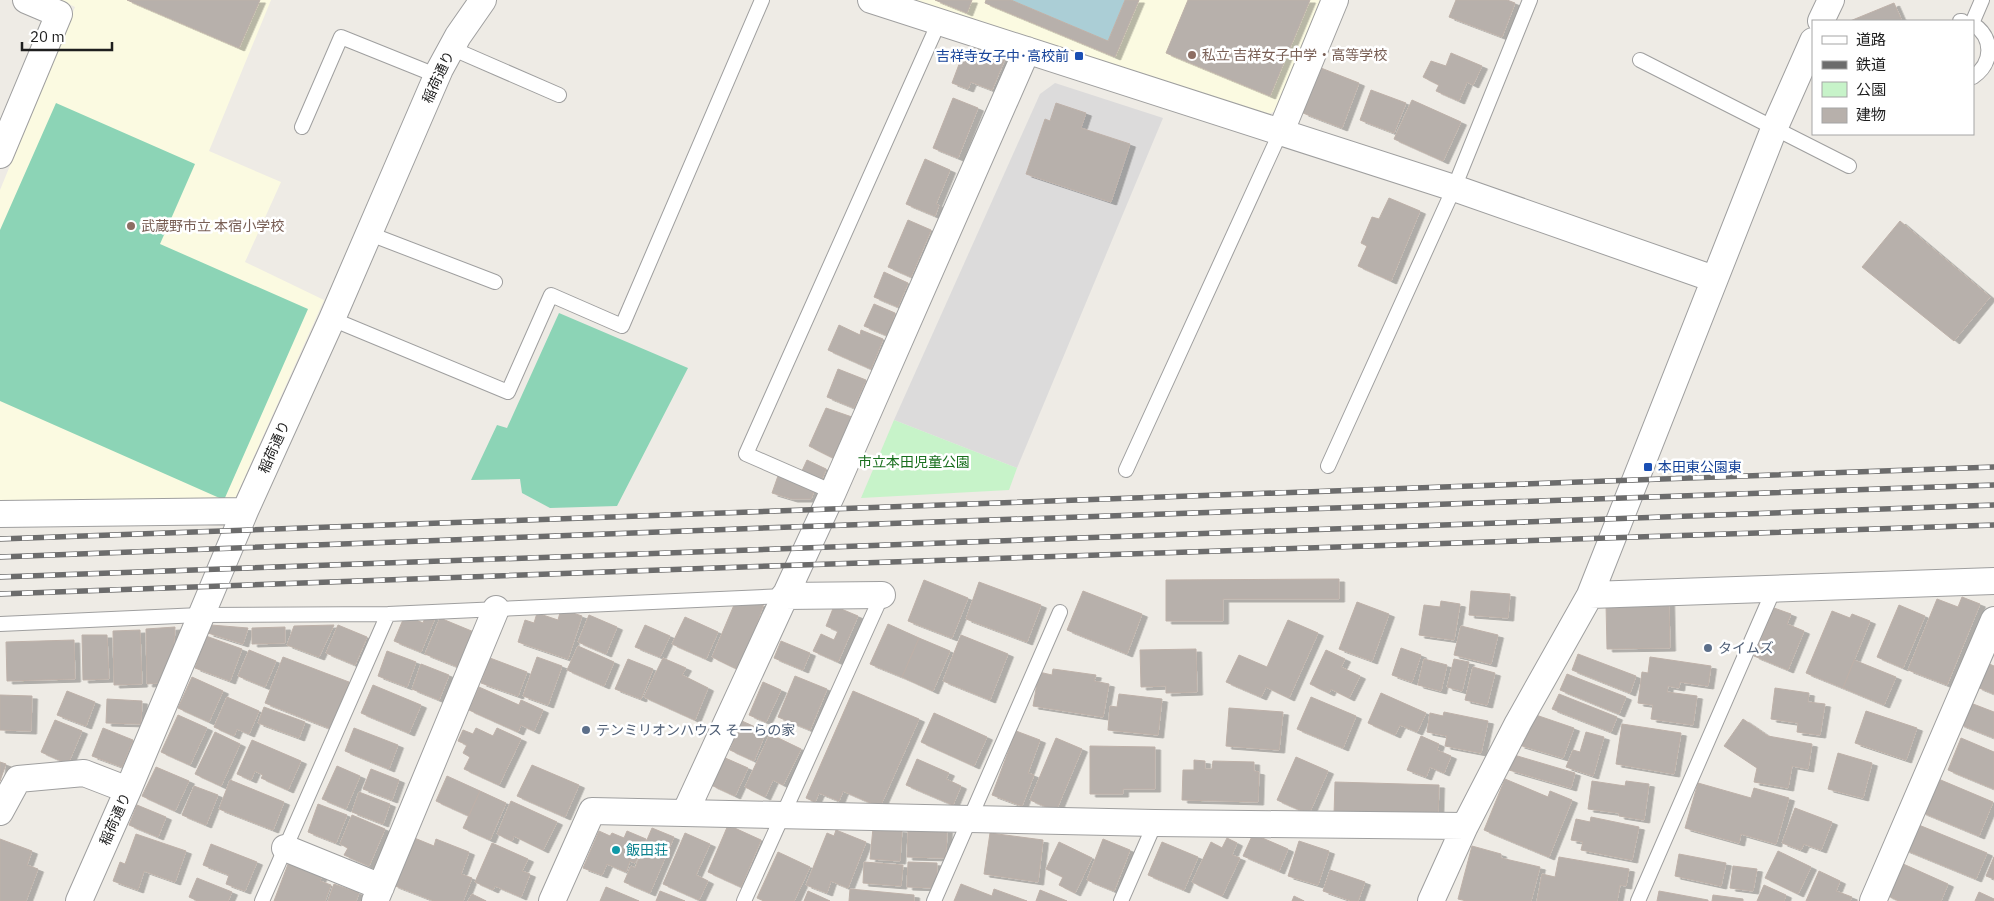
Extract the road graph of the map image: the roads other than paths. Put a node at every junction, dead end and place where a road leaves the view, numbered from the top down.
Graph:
1 (26, 0) edge
2 (483, 0) edge
3 (762, 0) edge
4 (871, 0) edge
5 (1335, 0) edge
6 (1530, 0) edge
7 (1831, 0) edge
8 (1982, 0) edge
9 (1821, 20) edge
10 (1974, 20) edge
11 (939, 22) junction
12 (1974, 24) edge
13 (1812, 43) edge
14 (451, 48) junction
15 (1027, 50) junction
16 (1640, 60) dead end
17 (438, 76) junction
18 (1974, 76) edge
19 (559, 95) dead end
20 (302, 127) dead end
21 (1774, 129) junction
22 (1281, 131) junction
23 (0, 155) edge
24 (1849, 166) dead end
25 (1454, 188) junction
26 (370, 234) junction
27 (1714, 279) junction
28 (495, 282) dead end
29 (332, 319) junction
30 (1328, 466) dead end
31 (1126, 470) dead end
32 (833, 492) junction
33 (245, 511) junction
34 (0, 514) edge
35 (1994, 581) edge
36 (1774, 589) junction
37 (882, 595) joint
38 (1590, 595) junction
39 (784, 596) junction
40 (496, 609) junction
41 (1060, 612) dead end
42 (388, 614) junction
43 (200, 615) junction
44 (1994, 620) edge
45 (0, 624) edge
46 (128, 790) junction
47 (0, 812) edge
48 (685, 813) junction
49 (784, 814) junction
50 (970, 818) junction
51 (1155, 823) junction
52 (1465, 826) junction
53 (285, 848) junction
54 (378, 894) edge
55 (79, 901) edge
56 (262, 901) edge
57 (552, 901) edge
58 (744, 901) edge
59 (934, 901) edge
60 (1121, 901) edge
61 (1431, 901) edge
62 (1638, 901) edge
63 (1873, 901) edge

1 - 23 street
2 - 14 street, 稲荷通り
3 - 29 lane
4 - 11 street
5 - 22 street
6 - 25 lane
7 - 9 street
8 - 10 lane
11 - 15 street
11 - 32 lane
12 - 18 lane
13 - 21 street
14 - 17 street, 稲荷通り
14 - 19 lane
15 - 22 street
15 - 32 street
16 - 21 lane
17 - 20 lane
17 - 26 street, 稲荷通り
21 - 24 lane
21 - 27 street
22 - 25 street
22 - 31 lane
25 - 27 street
25 - 30 lane
26 - 28 lane
26 - 29 street, 稲荷通り
27 - 38 street
29 - 33 street, 稲荷通り
32 - 39 street
33 - 34 street
33 - 43 street, 稲荷通り
35 - 36 street
36 - 38 street
36 - 62 lane
37 - 39 street
37 - 49 lane
38 - 52 street
39 - 40 lane
39 - 48 street
40 - 42 lane
40 - 54 street
41 - 50 lane
42 - 43 lane
42 - 53 lane
43 - 45 lane
43 - 46 street, 稲荷通り
44 - 63 street
46 - 47 street
46 - 55 street, 稲荷通り
48 - 49 street
48 - 57 street
49 - 50 street
49 - 58 lane
50 - 51 street
50 - 59 lane
51 - 52 street
51 - 60 lane
52 - 61 street
53 - 54 street
53 - 56 lane

